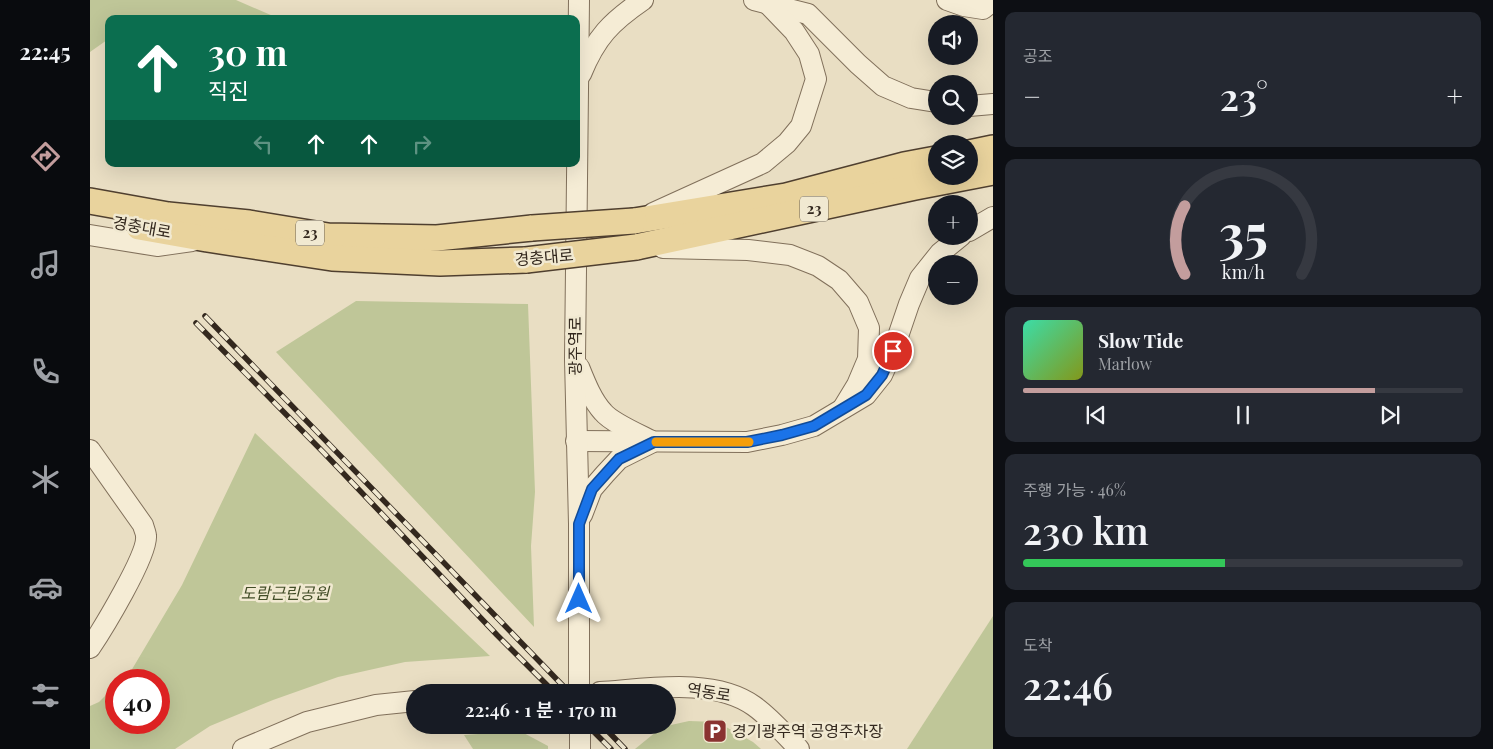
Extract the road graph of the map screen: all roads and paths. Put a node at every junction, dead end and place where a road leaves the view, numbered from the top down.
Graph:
1 (579, 0) edge
2 (643, 0) edge
3 (947, 0) edge
4 (993, 0) edge
5 (760, 2) edge
6 (579, 15) edge
7 (580, 75) edge
8 (928, 101) edge
9 (993, 104) edge
10 (978, 105) edge
11 (993, 148) edge
12 (978, 151) edge
13 (928, 161) edge
14 (576, 167) edge
15 (993, 172) edge
16 (90, 201) edge
17 (90, 218) edge
18 (993, 218) edge
19 (634, 221) junction
20 (978, 226) edge
21 (90, 235) edge
22 (207, 239) junction
23 (949, 245) edge
24 (636, 247) junction
25 (575, 359) junction
26 (843, 408) junction
27 (576, 442) junction
28 (654, 442) junction
29 (90, 450) edge
30 (579, 524) junction
31 (90, 648) edge
32 (579, 684) edge
33 (676, 688) edge
34 (406, 702) edge
35 (580, 734) edge
36 (243, 749) edge
37 (580, 749) edge
38 (799, 749) edge

1 - 6 street, 광주역로
2 - 7 street
3 - 4 street
5 - 8 street
5 - 19 street
9 - 10 street
11 - 12 main road
13 - 19 main road, 경충대로 / 23
14 - 25 street, 광주역로
15 - 24 main road, 경충대로 / 23
16 - 19 main road, 경충대로 / 23, bridge
17 - 22 main road, 경충대로 / 23
18 - 20 street
21 - 22 street
22 - 24 main road, 경충대로 / 23, bridge
23 - 26 street
24 - 26 street
25 - 27 street, 광주역로
25 - 28 street
26 - 28 street
27 - 28 street
27 - 30 street, 광주역로
28 - 30 street
29 - 31 street
30 - 32 street, 광주역로
33 - 38 street, 역동로
34 - 36 street
35 - 37 street

